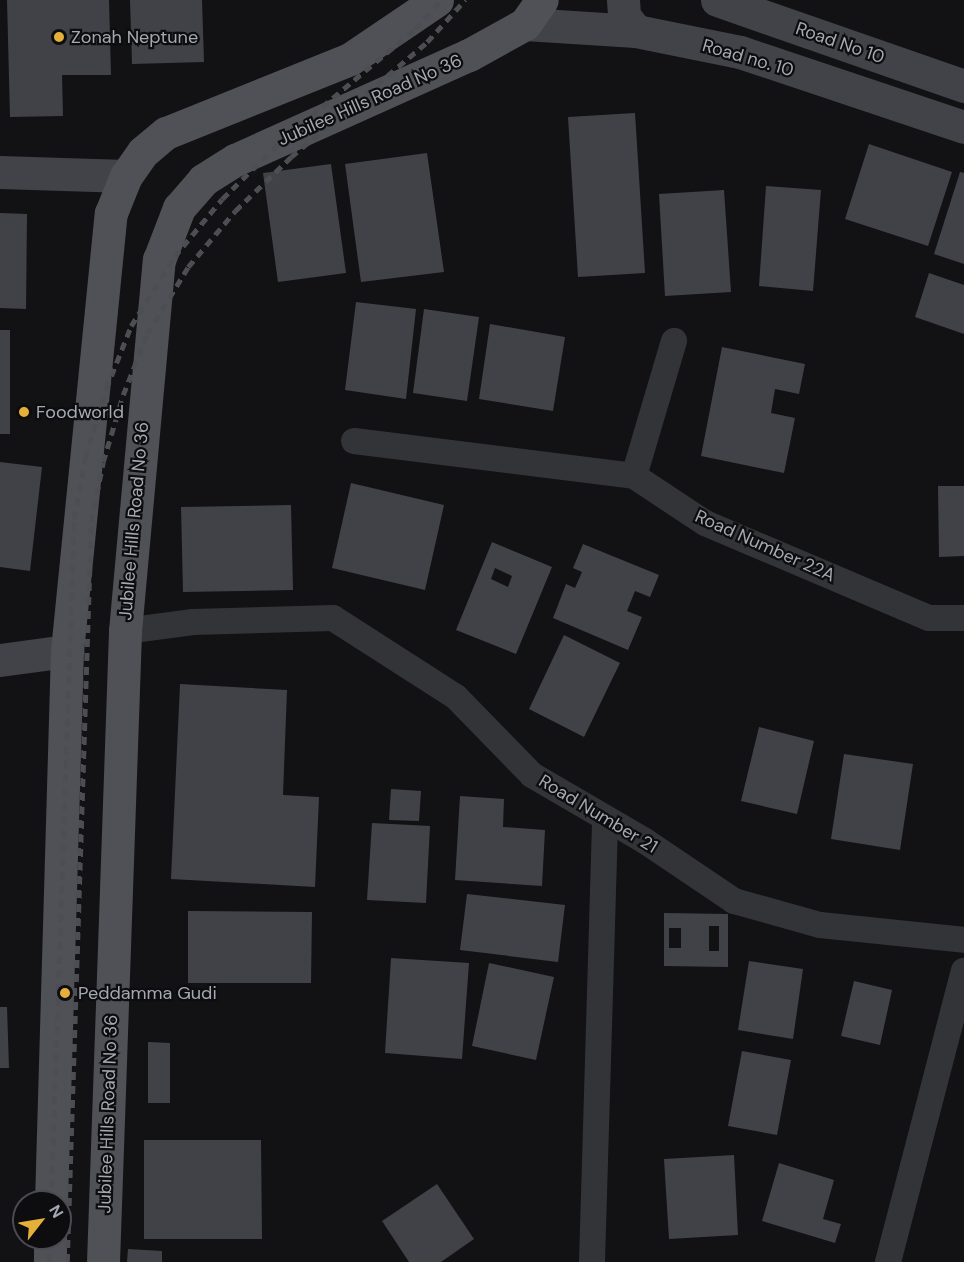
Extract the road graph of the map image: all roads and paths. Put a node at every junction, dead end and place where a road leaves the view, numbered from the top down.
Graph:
1 (437, 0) edge
2 (623, 0) edge
3 (717, 0) edge
4 (533, 12) edge
5 (636, 31) junction
6 (964, 86) edge
7 (964, 128) edge
8 (0, 172) edge
9 (126, 176) junction
10 (674, 341) dead end
11 (354, 441) dead end
12 (634, 476) junction
13 (964, 618) edge
14 (125, 631) junction
15 (67, 651) junction
16 (0, 660) edge
17 (605, 818) junction
18 (964, 940) edge
19 (964, 971) edge
20 (51, 1190) edge
21 (103, 1262) edge
22 (592, 1262) edge
23 (888, 1262) edge

1 - 9 main road
2 - 5 main road
3 - 6 main road, Road No 10
4 - 5 main road, Road no. 10
4 - 14 main road, Jubilee Hills Road No 36
5 - 7 main road, Road no. 10
8 - 9 main road
9 - 15 main road
10 - 12 street
11 - 12 street, Road Number 22A
12 - 13 street, Road Number 22A
14 - 17 street, Road Number 21
14 - 21 main road, Jubilee Hills Road No 36
15 - 16 main road
15 - 20 main road
17 - 18 street, Road Number 21
17 - 22 street
19 - 23 street

